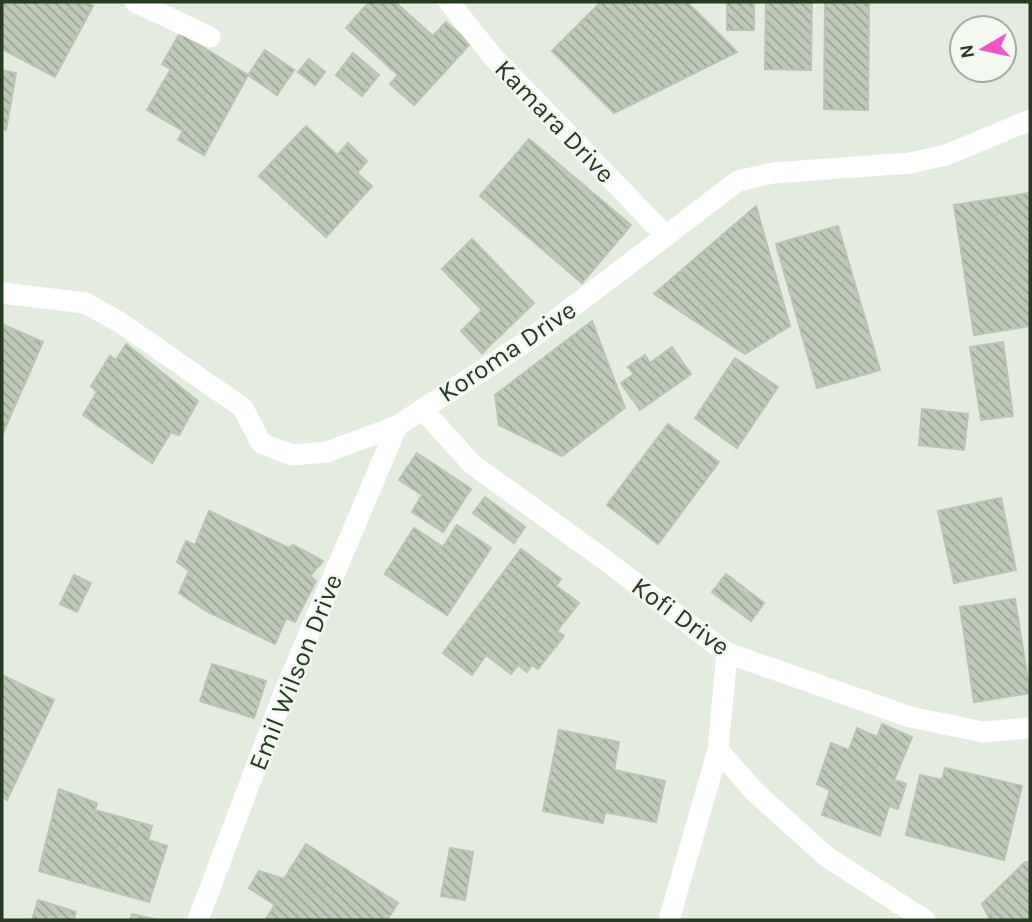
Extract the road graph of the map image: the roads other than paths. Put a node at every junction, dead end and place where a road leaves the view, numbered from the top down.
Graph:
1 (135, 2) edge
2 (449, 2) edge
3 (210, 37) dead end
4 (1030, 120) edge
5 (666, 236) junction
6 (2, 293) edge
7 (422, 409) junction
8 (397, 426) junction
9 (727, 653) junction
10 (1030, 728) edge
11 (718, 750) junction
12 (198, 920) edge
13 (669, 920) edge
14 (925, 920) edge

1 - 3 street
2 - 5 street, Kamara Drive
4 - 5 street, Koroma Drive
5 - 7 street, Koroma Drive
6 - 8 street, Koroma Drive
7 - 8 street, Koroma Drive
7 - 9 street, Kofi Drive
8 - 12 street, Emil Wilson Drive
9 - 10 street, Kofi Drive
9 - 11 street
11 - 13 street
11 - 14 street

